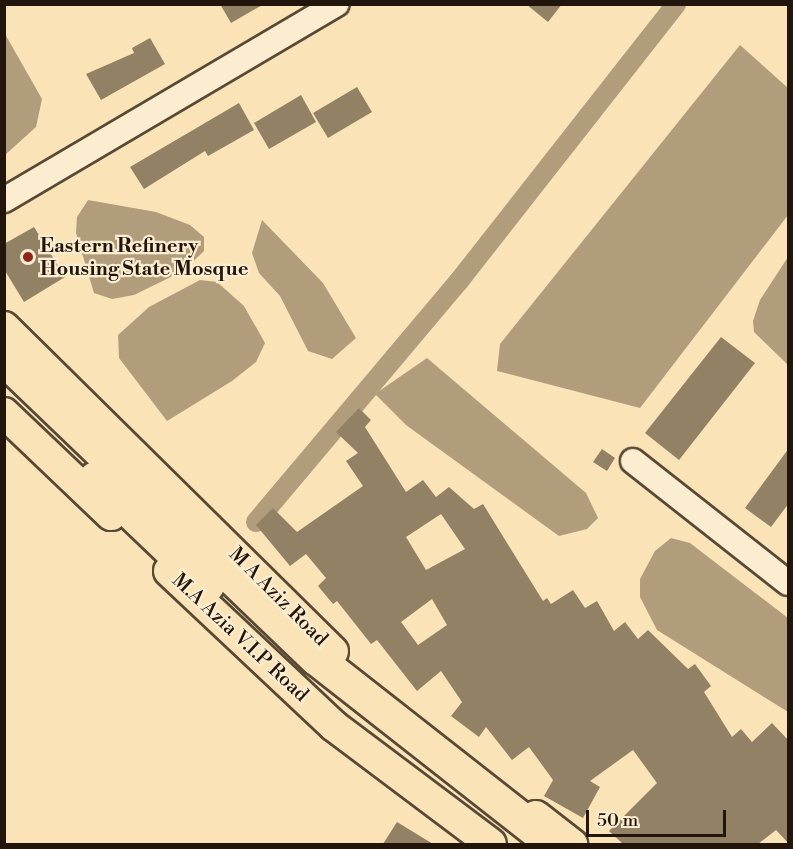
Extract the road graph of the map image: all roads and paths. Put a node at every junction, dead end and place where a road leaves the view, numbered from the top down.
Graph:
1 (334, 5) edge
2 (4, 200) edge
3 (4, 327) edge
4 (4, 359) edge
5 (4, 390) edge
6 (4, 412) edge
7 (633, 462) dead end
8 (789, 583) edge
9 (491, 844) edge
10 (516, 844) edge
11 (554, 844) edge
12 (572, 844) edge

1 - 2 street
3 - 12 main road, M A Aziz Road
4 - 11 highway
5 - 10 highway
6 - 9 main road, M.A Azia V.I.P Road
7 - 8 street

